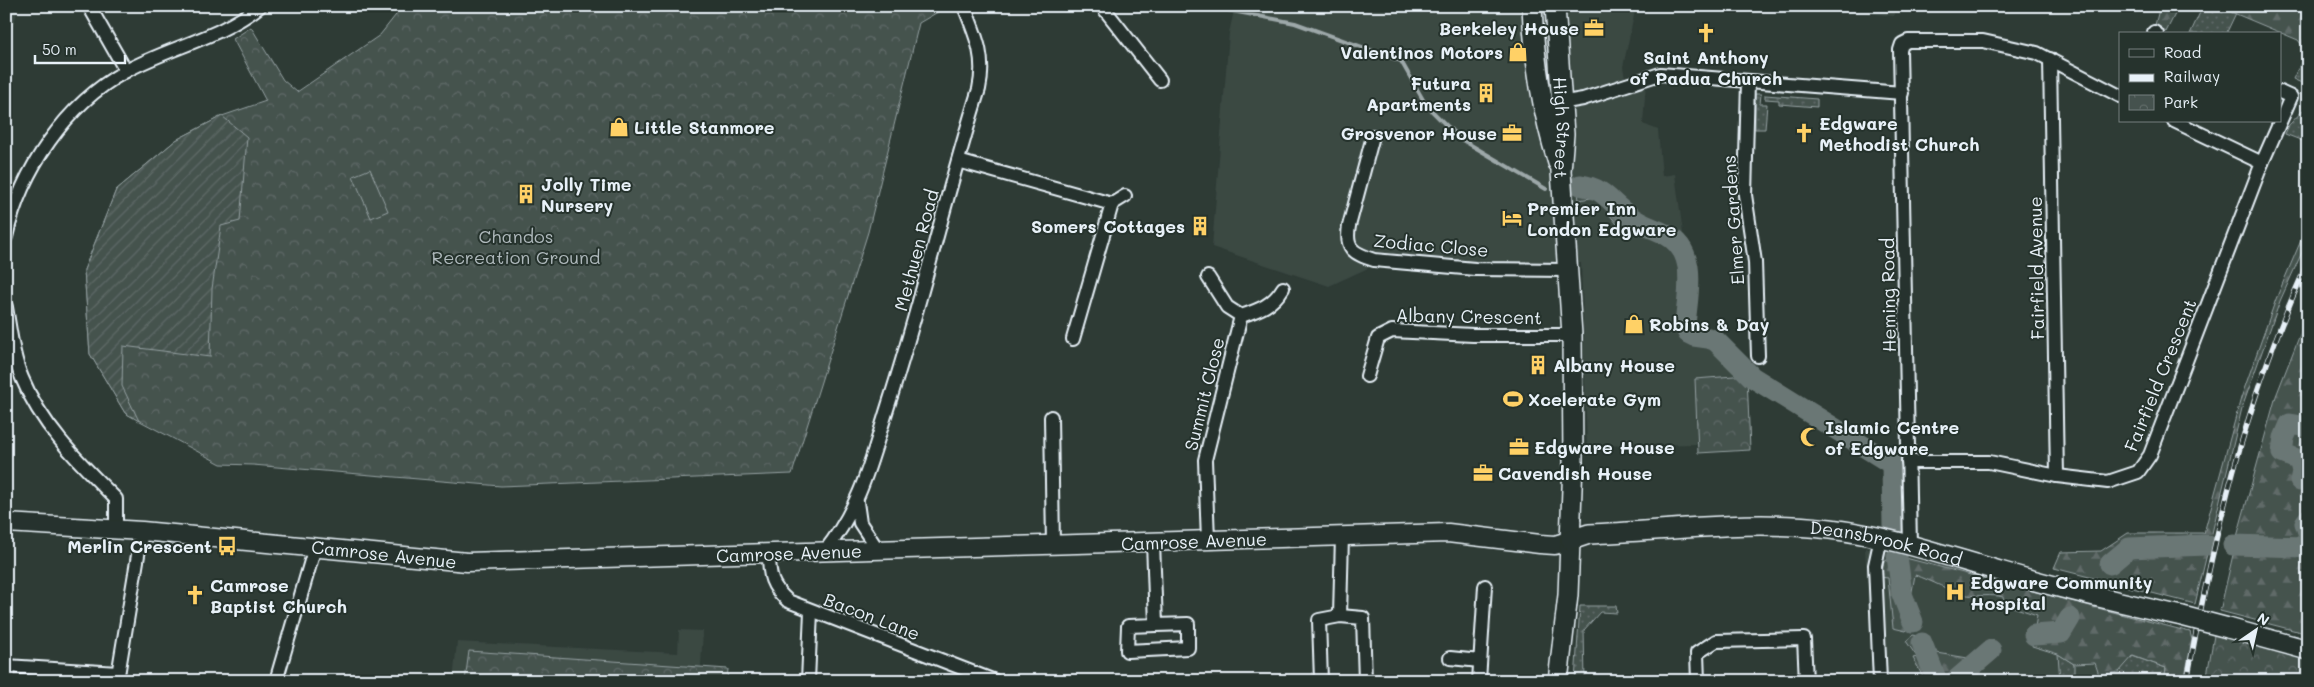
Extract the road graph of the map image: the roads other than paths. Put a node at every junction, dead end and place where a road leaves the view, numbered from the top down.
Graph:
1 (89, 6) edge
2 (260, 6) edge
3 (964, 6) edge
4 (1102, 6) edge
5 (1532, 6) edge
6 (1555, 6) edge
7 (2050, 60) junction
8 (126, 71) junction
9 (1160, 80) dead end
10 (1748, 82) junction
11 (1902, 93) junction
12 (2282, 93) edge
13 (2119, 95) edge
14 (1562, 103) junction
15 (1543, 106) junction
16 (2282, 117) edge
17 (2176, 122) edge
18 (2280, 122) edge
19 (1373, 136) dead end
20 (958, 161) junction
21 (2262, 163) junction
22 (1561, 171) junction
23 (1125, 196) dead end
24 (12, 198) edge
25 (1112, 204) junction
26 (6, 237) edge
27 (1567, 270) junction
28 (1208, 277) dead end
29 (1283, 288) dead end
30 (6, 307) edge
31 (1241, 316) junction
32 (1572, 335) junction
33 (1073, 340) dead end
34 (1758, 356) dead end
35 (1367, 376) dead end
36 (1051, 417) dead end
37 (1908, 462) junction
38 (2057, 476) junction
39 (857, 502) junction
40 (6, 523) edge
41 (116, 529) junction
42 (142, 532) junction
43 (1342, 536) junction
44 (1881, 538) junction
45 (1208, 540) junction
46 (1571, 540) junction
47 (1153, 542) junction
48 (1910, 545) junction
49 (1053, 546) junction
50 (315, 547) junction
51 (878, 550) junction
52 (825, 551) junction
53 (769, 553) junction
54 (1485, 586) dead end
55 (811, 611) junction
56 (1340, 616) junction
57 (1156, 625) junction
58 (2308, 650) edge
59 (1450, 658) dead end
60 (1480, 661) junction
61 (6, 666) edge
62 (117, 677) edge
63 (276, 681) edge
64 (808, 681) edge
65 (995, 681) edge
66 (1321, 681) edge
67 (1365, 681) edge
68 (1479, 681) edge
69 (1558, 681) edge
70 (1698, 681) edge
71 (1806, 681) edge
72 (1880, 681) edge

1 - 8 street
2 - 8 street
3 - 20 street, Methuen Road
4 - 9 street
5 - 15 main road, High Street
6 - 14 main road, High Street
7 - 11 street, Heming Road
7 - 13 street
7 - 38 street, Fairfield Avenue
8 - 24 street
10 - 11 street
10 - 14 street
10 - 34 street, Elmer Gardens
11 - 37 street, Heming Road
12 - 16 street, Fairfield Crescent
14 - 15 street
14 - 22 main road, High Street
15 - 22 main road, High Street
17 - 21 street
18 - 21 street, Fairfield Crescent
19 - 27 street, Zodiac Close
20 - 25 street
20 - 39 street, Methuen Road
21 - 38 street, Fairfield Crescent
22 - 27 main road
23 - 25 street
24 - 26 street
25 - 33 street
27 - 32 main road
28 - 31 street
29 - 31 street
30 - 41 street
31 - 45 street, Summit Close
32 - 35 street, Albany Crescent
32 - 46 main road
36 - 49 street
37 - 38 street, Fairfield Crescent
37 - 48 street, Heming Road
39 - 51 street, Methuen Road
39 - 52 street, Methuen Road
40 - 41 street, Camrose Avenue
41 - 42 street, Camrose Avenue
42 - 50 street, Camrose Avenue
42 - 62 street
43 - 45 street, Camrose Avenue
43 - 46 street, Camrose Avenue
43 - 56 street
44 - 46 main road, Deansbrook Road
44 - 48 main road, Deansbrook Road
44 - 72 street
45 - 47 street, Camrose Avenue
46 - 69 main road
47 - 49 street, Camrose Avenue
47 - 57 street
48 - 58 main road, Deansbrook Road, bridge
49 - 51 street, Camrose Avenue
50 - 53 street, Camrose Avenue
50 - 63 street
51 - 52 street, Camrose Avenue
52 - 53 street, Camrose Avenue
53 - 55 street, Bacon Lane
54 - 60 street
55 - 64 street
55 - 65 street, Bacon Lane
56 - 66 street
56 - 67 street
57 - 57 street
59 - 60 street
60 - 68 street
61 - 62 street
70 - 71 street

